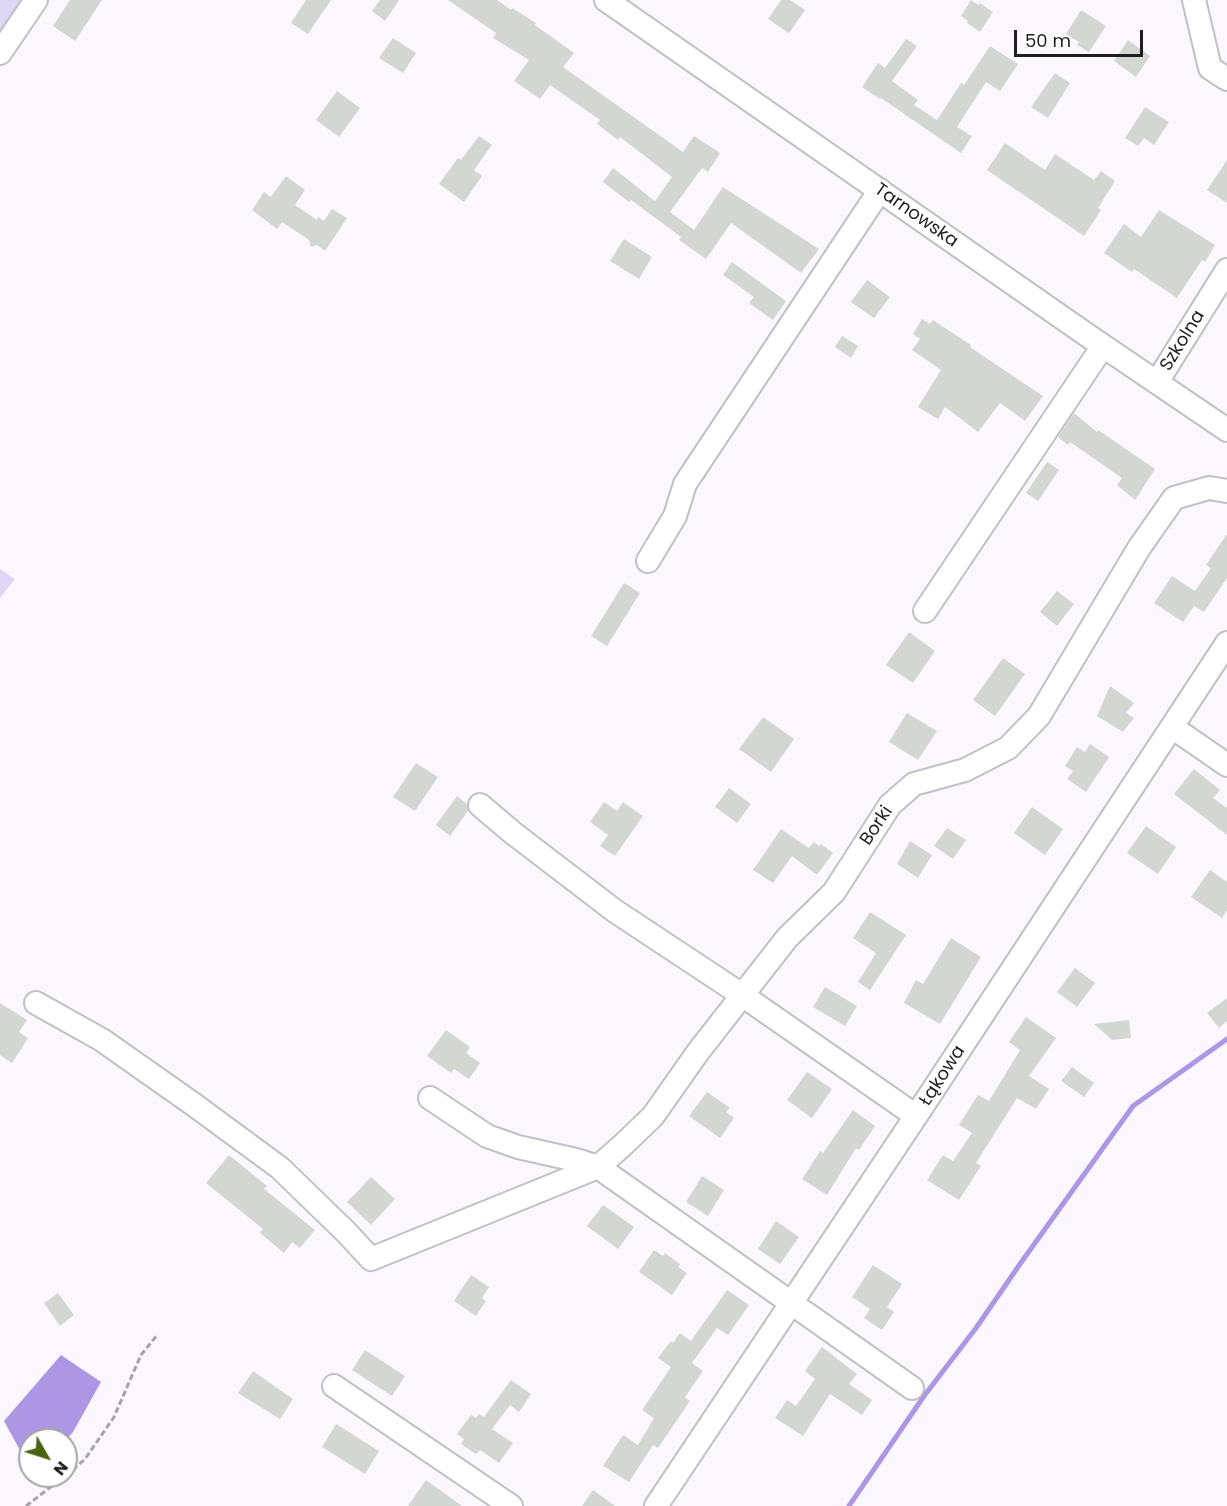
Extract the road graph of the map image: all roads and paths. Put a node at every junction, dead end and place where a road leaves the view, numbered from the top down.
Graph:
1 (36, 0) edge
2 (606, 0) edge
3 (1194, 0) edge
4 (0, 53) edge
5 (1227, 79) edge
6 (880, 190) junction
7 (1227, 270) edge
8 (1103, 346) junction
9 (1157, 382) junction
10 (1227, 430) edge
11 (1227, 491) edge
12 (648, 561) dead end
13 (925, 611) dead end
14 (1227, 643) edge
15 (1172, 727) junction
16 (1227, 765) edge
17 (480, 805) dead end
18 (742, 995) junction
19 (36, 1003) dead end
20 (430, 1098) dead end
21 (916, 1116) junction
22 (598, 1167) junction
23 (792, 1303) junction
24 (158, 1334) dead end
25 (334, 1386) dead end
26 (912, 1388) dead end
27 (78, 1465) edge
28 (50, 1488) edge
29 (26, 1506) edge
30 (511, 1506) edge
31 (656, 1506) edge

1 - 4 street
2 - 6 street, Tarnowska
3 - 5 street
6 - 8 street, Tarnowska
6 - 12 street
7 - 9 street, Szkolna
8 - 9 street, Tarnowska
8 - 13 street
9 - 10 street, Tarnowska
11 - 18 street, Borki
14 - 15 street, Łąkowa
15 - 16 street
15 - 21 street, Łąkowa
17 - 18 street
18 - 21 street
18 - 22 street, Borki
19 - 22 street, Borki
20 - 22 street
21 - 23 street, Łąkowa
22 - 23 street
23 - 26 street
23 - 31 street, Łąkowa
24 - 27 path
25 - 30 street
28 - 29 path

